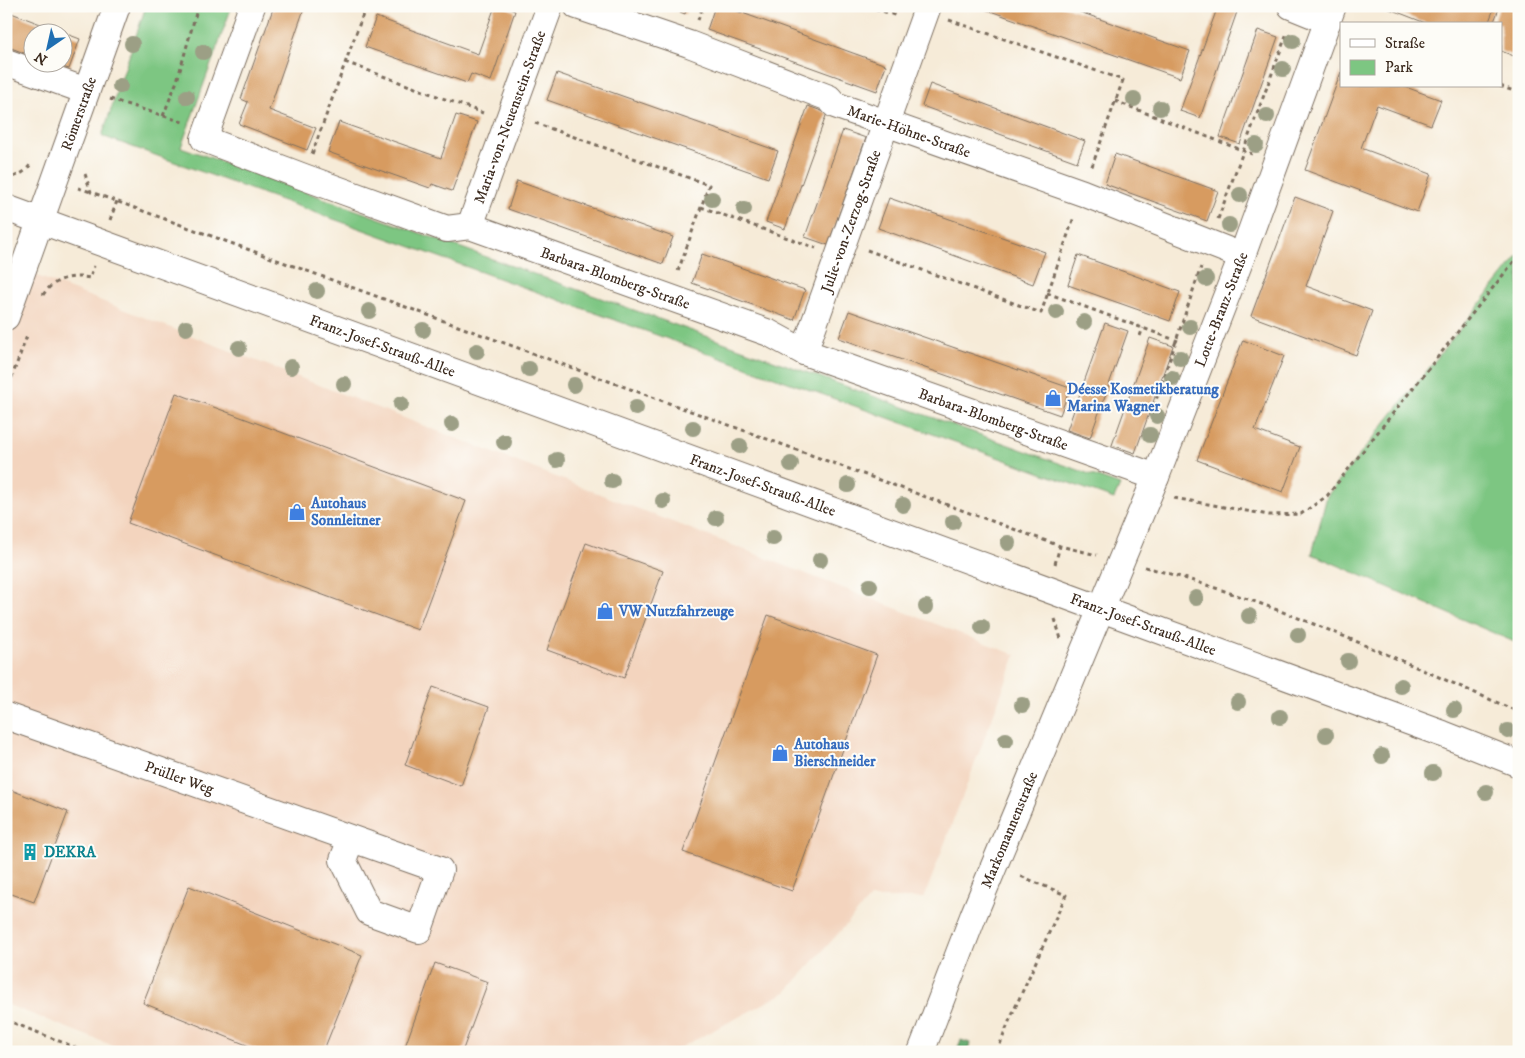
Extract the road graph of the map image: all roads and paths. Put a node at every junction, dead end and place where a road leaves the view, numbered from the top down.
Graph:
1 (117, 6) edge
2 (198, 6) edge
3 (252, 6) edge
4 (366, 6) edge
5 (550, 6) edge
6 (577, 6) edge
7 (928, 6) edge
8 (1291, 6) edge
9 (1330, 14) edge
10 (6, 62) edge
11 (345, 62) junction
12 (1502, 87) edge
13 (86, 91) junction
14 (1519, 93) edge
15 (1115, 101) dead end
16 (162, 116) junction
17 (510, 118) junction
18 (886, 122) junction
19 (207, 130) junction
20 (34, 158) dead end
21 (1277, 162) junction
22 (84, 171) dead end
23 (304, 177) junction
24 (6, 178) edge
25 (701, 207) junction
26 (6, 208) edge
27 (40, 220) junction
28 (470, 226) junction
29 (1519, 255) edge
30 (838, 256) junction
31 (1242, 256) junction
32 (90, 278) dead end
33 (1048, 293) dead end
34 (40, 298) dead end
35 (668, 298) junction
36 (6, 317) edge
37 (31, 324) dead end
38 (1143, 328) junction
39 (1140, 336) dead end
40 (1205, 350) junction
41 (804, 352) junction
42 (6, 394) edge
43 (1152, 485) junction
44 (1120, 560) junction
45 (1100, 609) junction
46 (1519, 712) edge
47 (6, 716) edge
48 (1519, 764) edge
49 (351, 838) dead end
50 (994, 865) junction
51 (6, 1020) edge
52 (87, 1052) edge
53 (921, 1052) edge
54 (997, 1052) edge

1 - 13 street, Römerstraße
2 - 16 path
3 - 19 street
4 - 11 path
5 - 17 street, Maria-von-Neuenstein-Straße
6 - 18 street, Marie-Höhne-Straße
7 - 18 street, Julie-von-Zerzog-Straße
8 - 9 street
9 - 21 street, Lotte-Branz-Straße
10 - 13 street
11 - 17 path
11 - 23 path
12 - 14 path
13 - 16 path
13 - 27 street, Römerstraße
15 - 21 path
16 - 19 path
17 - 25 path
17 - 28 street, Maria-von-Neuenstein-Straße
18 - 30 street, Julie-von-Zerzog-Straße
18 - 31 street, Marie-Höhne-Straße
19 - 23 street, Barbara-Blomberg-Straße
20 - 24 path
21 - 31 street, Lotte-Branz-Straße
22 - 44 path
23 - 28 street, Barbara-Blomberg-Straße
25 - 30 path
25 - 35 path
26 - 27 street, Franz-Josef-Strauß-Allee
27 - 36 street
27 - 45 street, Franz-Josef-Strauß-Allee
28 - 35 street, Barbara-Blomberg-Straße
29 - 43 path
30 - 41 street, Julie-von-Zerzog-Straße
31 - 40 street, Lotte-Branz-Straße
32 - 34 path
33 - 38 path
35 - 41 street, Barbara-Blomberg-Straße
37 - 42 path
38 - 39 path
38 - 40 path
40 - 43 street, Lotte-Branz-Straße
41 - 43 street, Barbara-Blomberg-Straße
43 - 44 street, Lotte-Branz-Straße
44 - 45 street, Lotte-Branz-Straße
44 - 46 path
45 - 48 street, Franz-Josef-Strauß-Allee
45 - 50 street, Markomannenstraße
47 - 49 street, Prüller Weg
50 - 53 street, Markomannenstraße
50 - 54 path
51 - 52 path

